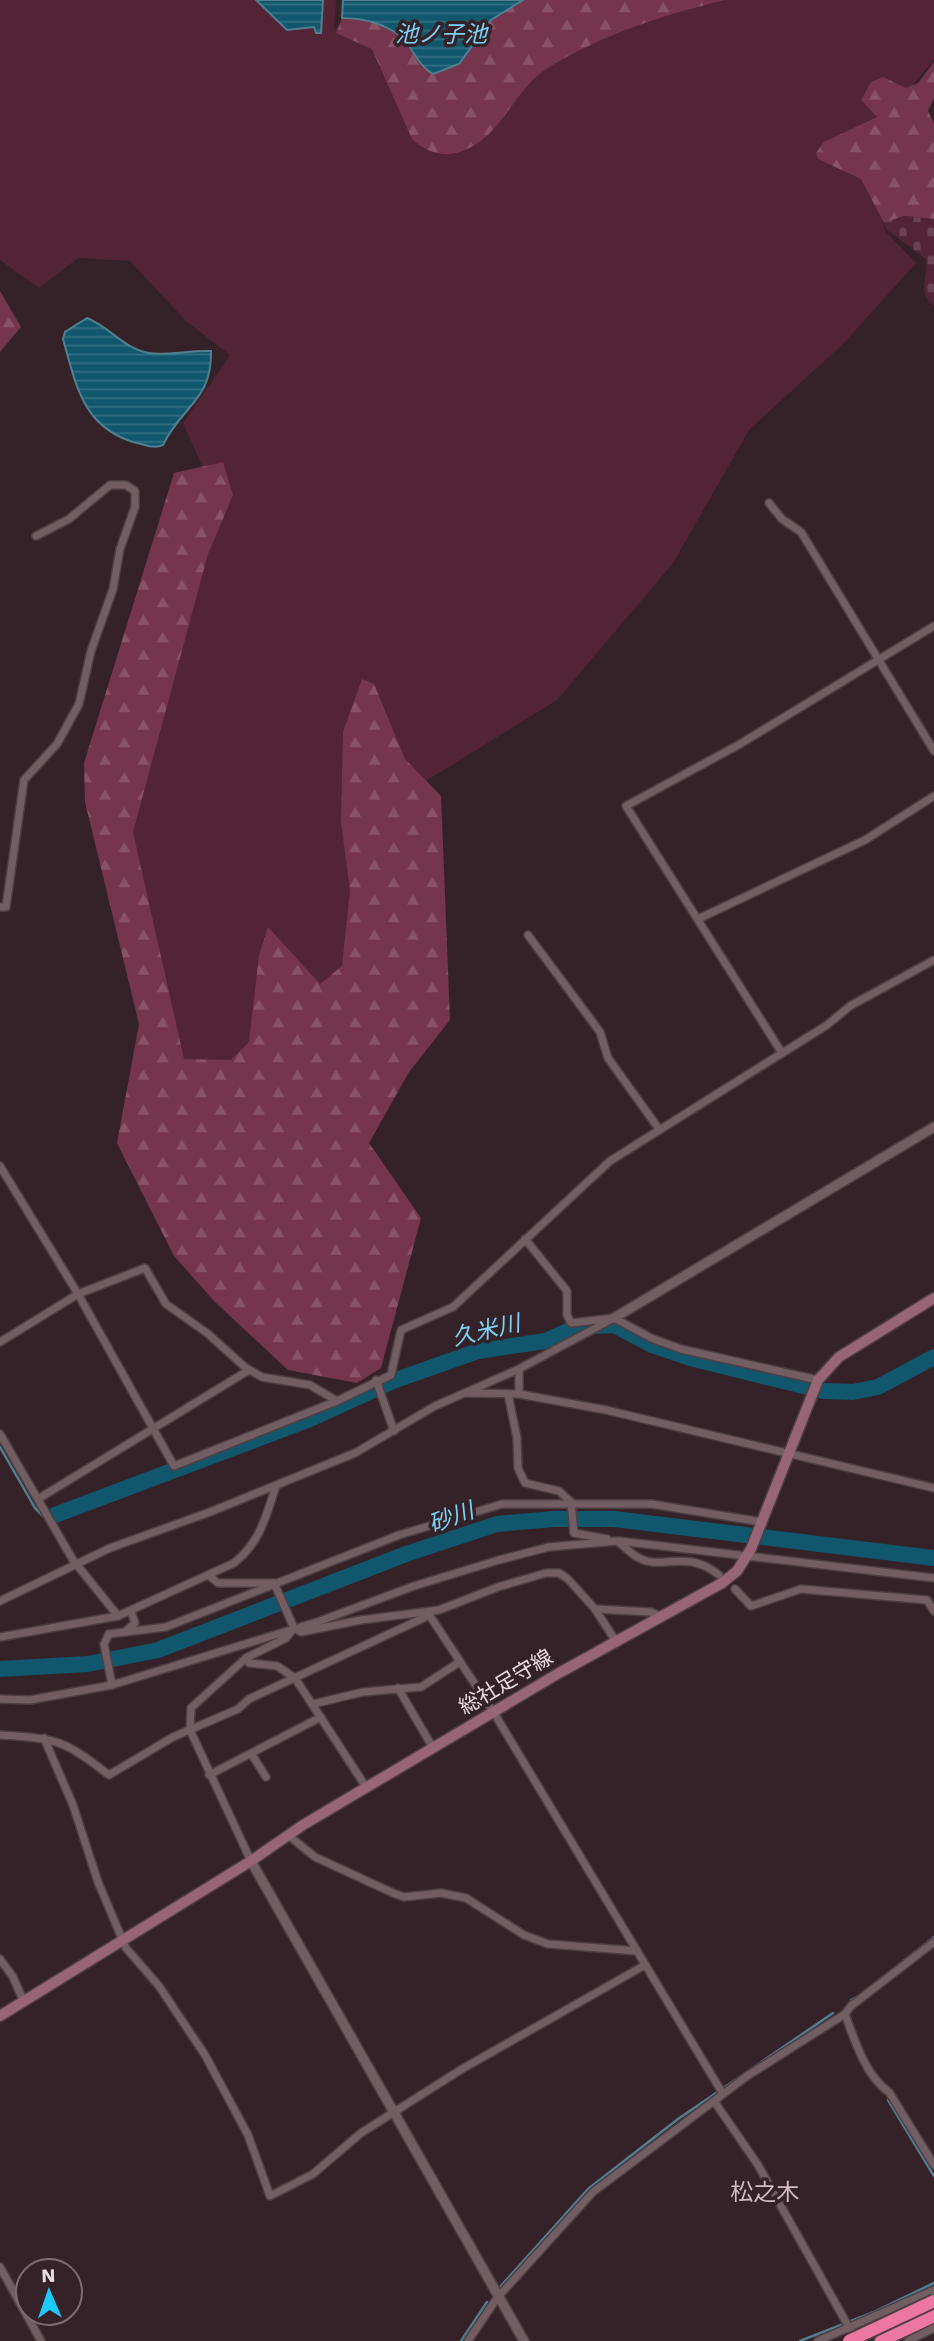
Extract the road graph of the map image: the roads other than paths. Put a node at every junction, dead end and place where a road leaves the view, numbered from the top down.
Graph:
1 (769, 503) dead end
2 (36, 536) dead end
3 (934, 626) edge
4 (879, 659) junction
5 (934, 751) edge
6 (934, 796) edge
7 (0, 907) edge
8 (698, 919) junction
9 (528, 935) dead end
10 (934, 960) edge
11 (782, 1053) junction
12 (934, 1127) edge
13 (659, 1129) junction
14 (0, 1166) edge
15 (525, 1240) junction
16 (78, 1294) junction
17 (934, 1298) edge
18 (610, 1321) junction
19 (0, 1342) edge
20 (519, 1369) junction
21 (249, 1370) junction
22 (818, 1381) junction
23 (377, 1385) junction
24 (461, 1393) junction
25 (508, 1394) junction
26 (519, 1394) junction
27 (337, 1401) junction
28 (152, 1429) junction
29 (394, 1431) junction
30 (0, 1434) edge
31 (789, 1453) junction
32 (276, 1486) junction
33 (934, 1488) edge
34 (38, 1499) junction
35 (571, 1502) junction
36 (761, 1524) junction
37 (574, 1533) junction
38 (617, 1541) junction
39 (558, 1546) junction
40 (749, 1552) junction
41 (76, 1563) junction
42 (208, 1575) junction
43 (719, 1575) dead end
44 (934, 1578) edge
45 (274, 1583) junction
46 (735, 1589) dead end
47 (0, 1601) edge
48 (595, 1609) junction
49 (131, 1611) junction
50 (934, 1611) edge
51 (429, 1614) junction
52 (118, 1616) junction
53 (659, 1616) junction
54 (293, 1628) junction
55 (109, 1634) junction
56 (0, 1637) edge
57 (615, 1640) junction
58 (246, 1658) junction
59 (458, 1663) junction
60 (295, 1678) junction
61 (112, 1685) junction
62 (398, 1688) junction
63 (0, 1699) edge
64 (313, 1704) junction
65 (494, 1713) junction
66 (321, 1717) junction
67 (190, 1730) junction
68 (0, 1735) edge
69 (44, 1738) junction
70 (433, 1748) junction
71 (252, 1755) junction
72 (209, 1775) junction
73 (266, 1777) dead end
74 (366, 1787) junction
75 (288, 1835) junction
76 (251, 1861) junction
77 (122, 1938) junction
78 (934, 1942) edge
79 (637, 1951) junction
80 (0, 1959) edge
81 (645, 1965) junction
82 (23, 2000) junction
83 (845, 2014) junction
84 (0, 2016) edge
85 (723, 2094) junction
86 (714, 2101) junction
87 (393, 2115) junction
88 (934, 2165) edge
89 (0, 2267) edge
90 (934, 2290) edge
91 (498, 2298) junction
92 (934, 2301) edge
93 (934, 2316) edge
94 (934, 2328) edge
95 (849, 2329) edge
96 (41, 2341) edge
97 (468, 2341) edge
98 (524, 2341) edge
99 (818, 2341) edge
100 (856, 2341) edge
101 (881, 2341) edge
102 (908, 2341) edge

1 - 4 street
2 - 7 street
3 - 4 street
4 - 5 street
4 - 8 street
6 - 8 street
8 - 11 street
9 - 13 street
10 - 11 street
11 - 13 street
12 - 18 street
13 - 15 street
14 - 16 street
15 - 18 street
15 - 23 street
16 - 19 street
16 - 21 street
16 - 28 street
17 - 22 main road, 総社足守線
18 - 20 street
18 - 22 street
20 - 24 street
20 - 26 street
21 - 27 street
21 - 28 street
22 - 31 main road, 総社足守線
23 - 27 street
23 - 29 street
24 - 25 street
24 - 29 street
25 - 26 street
25 - 35 street
26 - 31 street
27 - 28 street
28 - 34 street
29 - 32 street
30 - 34 street
31 - 33 street
31 - 36 main road, 総社足守線
32 - 41 street
32 - 42 street
34 - 41 street
35 - 36 street
35 - 37 street
35 - 45 street
36 - 40 main road, 総社足守線
37 - 38 street
37 - 39 street
38 - 39 street
38 - 40 street
38 - 43 street
39 - 54 street
40 - 44 street
40 - 53 main road, 総社足守線
41 - 47 street
41 - 52 street
42 - 45 street
42 - 49 street
45 - 54 street
45 - 55 street
46 - 50 street
48 - 51 street
48 - 53 street
48 - 57 street
49 - 52 street
49 - 55 street
51 - 54 street
51 - 59 street
51 - 60 street
52 - 56 street
53 - 57 main road, 総社足守線
54 - 58 street
54 - 61 street
55 - 61 street
57 - 65 main road, 総社足守線
58 - 60 street
58 - 67 street
59 - 62 street
59 - 65 street
60 - 64 street
60 - 67 street
61 - 63 street
62 - 64 street
62 - 70 street
64 - 66 street
65 - 70 main road, 総社足守線
65 - 79 street
66 - 71 street
66 - 74 street
67 - 69 street
67 - 72 street
68 - 69 street
69 - 77 street
70 - 74 main road, 総社足守線
71 - 72 street
71 - 73 street
72 - 76 street
74 - 75 main road, 総社足守線
75 - 76 main road, 総社足守線
75 - 79 street
76 - 77 main road, 総社足守線
76 - 87 street
77 - 82 main road, 総社足守線
77 - 87 street
78 - 83 street
79 - 81 street
80 - 82 street
81 - 85 street
81 - 87 street
82 - 84 main road, 総社足守線
83 - 85 street
83 - 88 street
85 - 86 street
86 - 91 street
86 - 95 street
87 - 91 street
89 - 96 street
90 - 95 street
91 - 97 street
91 - 98 street
92 - 95 highway, bridge
93 - 101 highway
94 - 102 street
95 - 99 street
95 - 100 street

